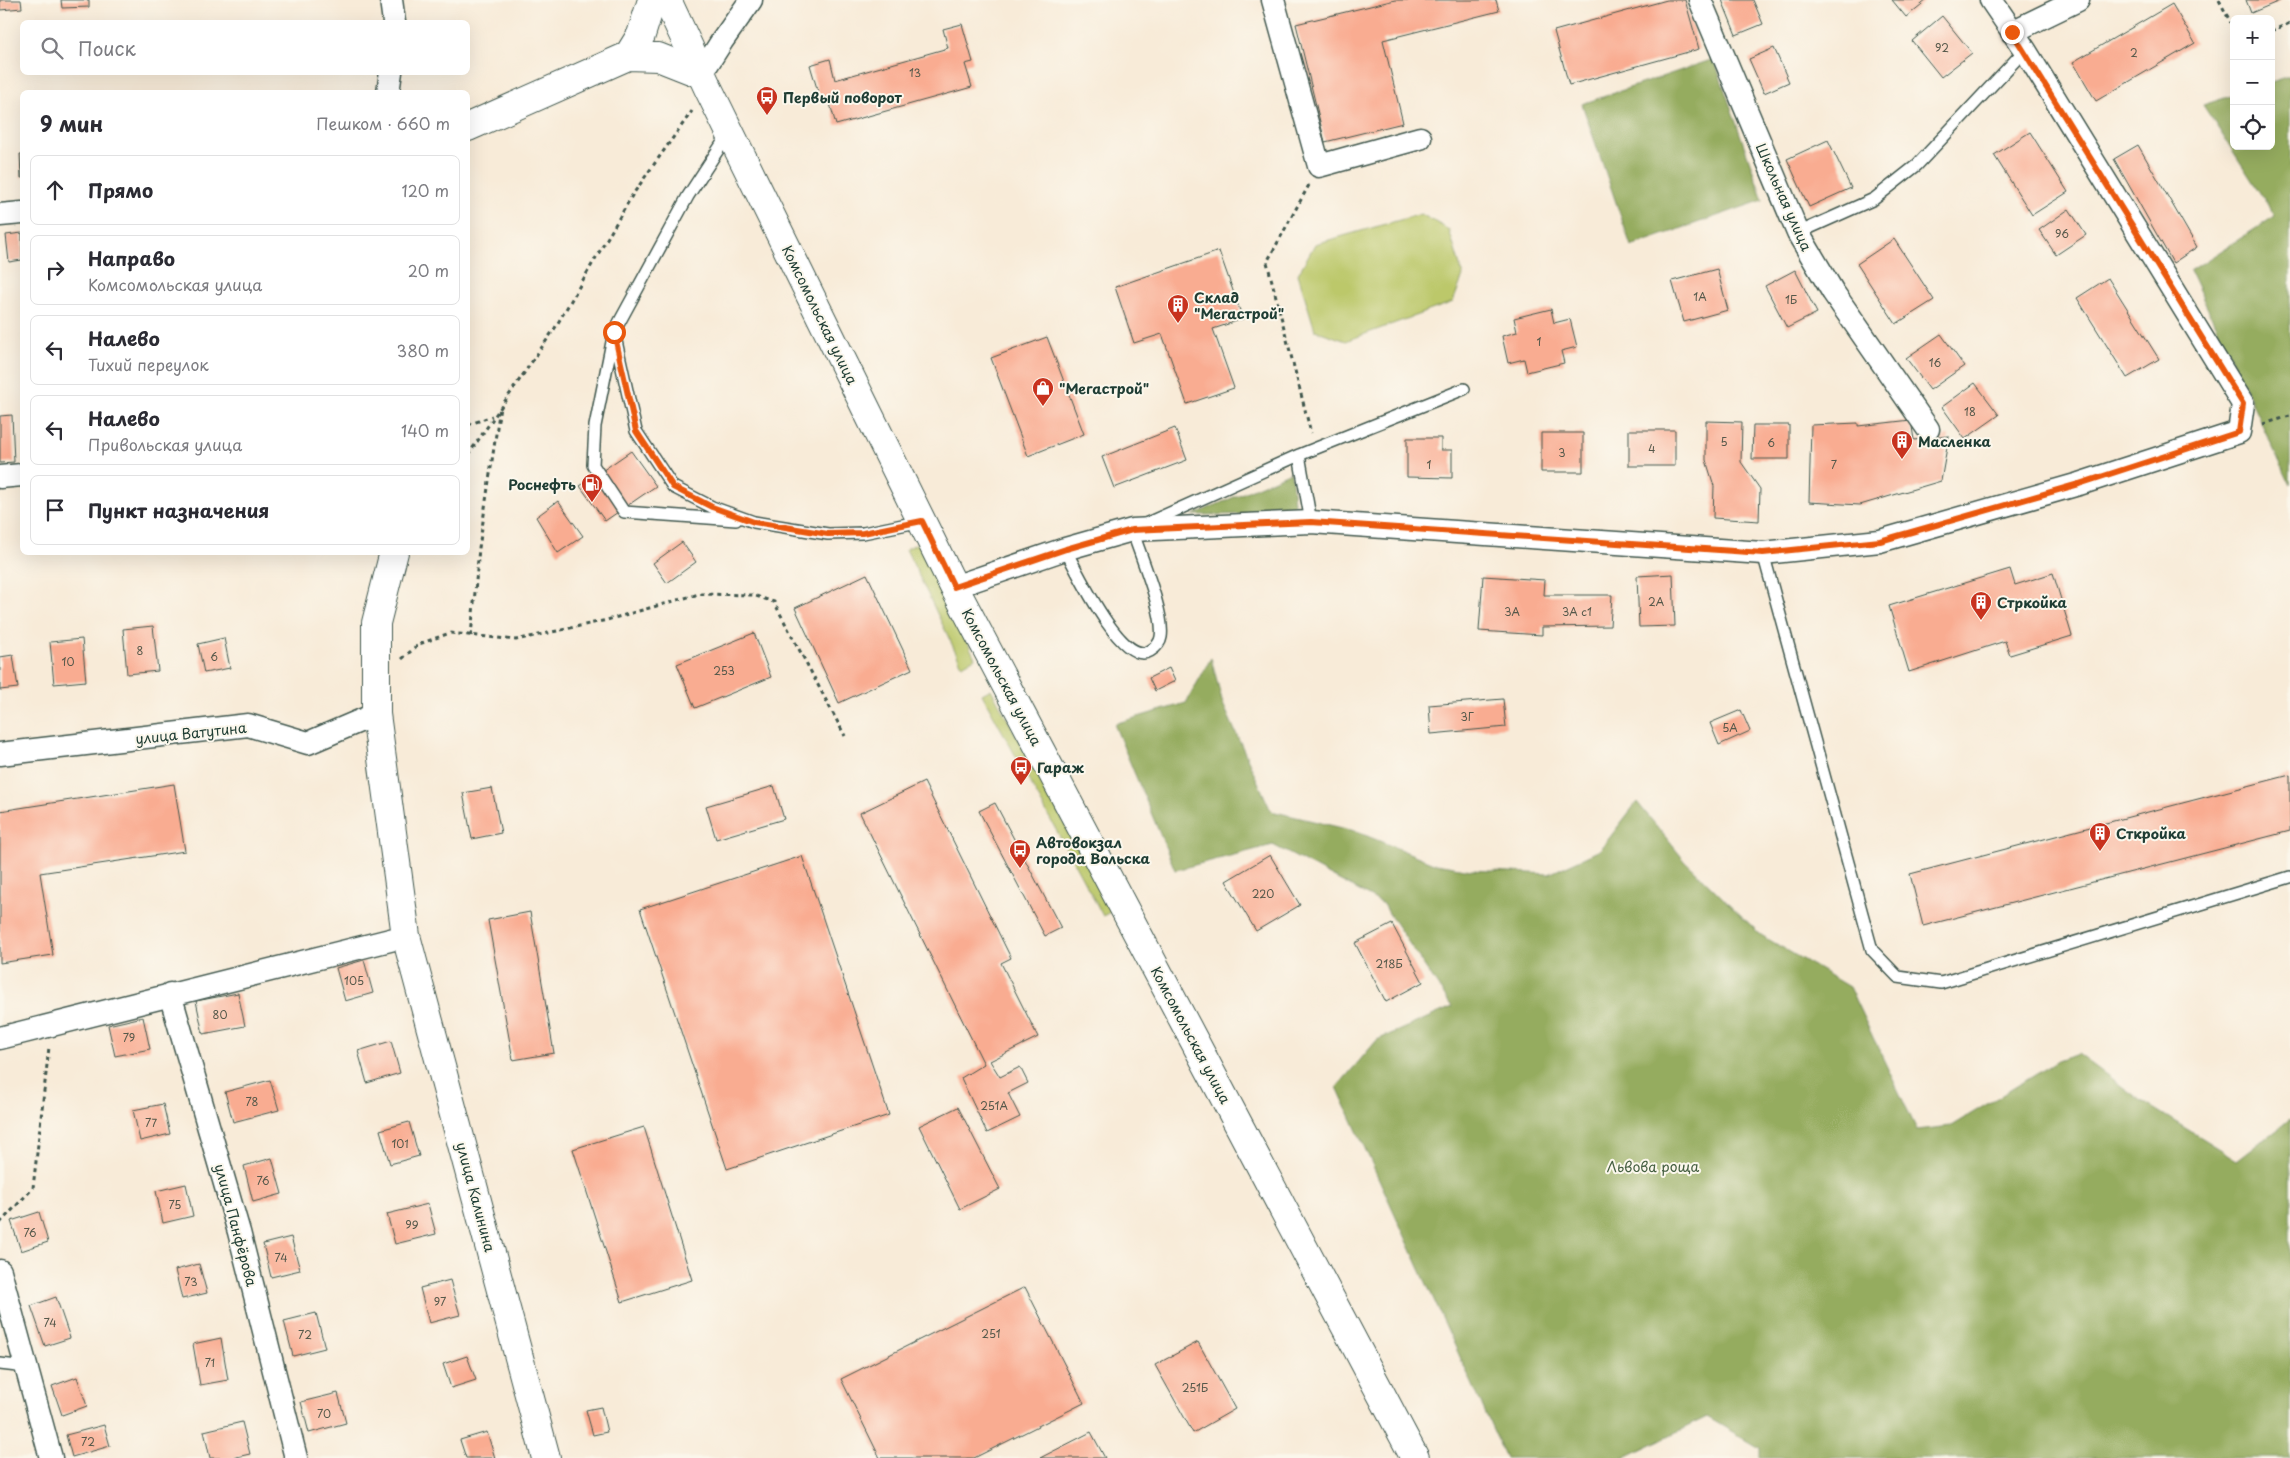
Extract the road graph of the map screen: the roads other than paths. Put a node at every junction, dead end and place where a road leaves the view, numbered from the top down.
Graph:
1 (391, 0) edge
2 (652, 0) edge
3 (667, 0) edge
4 (751, 0) edge
5 (1273, 0) edge
6 (1700, 0) edge
7 (1991, 0) edge
8 (2078, 0) edge
9 (394, 20) edge
10 (2018, 41) junction
11 (628, 56) junction
12 (391, 75) edge
13 (705, 81) junction
14 (388, 90) edge
15 (470, 126) edge
16 (730, 132) junction
17 (1420, 138) dead end
18 (20, 213) edge
19 (0, 216) edge
20 (1798, 233) junction
21 (614, 332) junction
22 (1464, 389) dead end
23 (1928, 428) dead end
24 (1299, 455) junction
25 (20, 475) edge
26 (0, 477) edge
27 (922, 521) junction
28 (754, 522) junction
29 (1311, 522) junction
30 (1132, 530) junction
31 (1066, 549) junction
32 (1763, 553) junction
33 (393, 555) edge
34 (954, 587) junction
35 (376, 714) junction
36 (0, 754) edge
37 (2290, 877) edge
38 (406, 936) junction
39 (170, 994) junction
40 (0, 1038) edge
41 (0, 1271) edge
42 (0, 1364) edge
43 (26, 1368) junction
44 (51, 1458) edge
45 (296, 1458) edge
46 (546, 1458) edge
47 (1415, 1458) edge

1 - 9 street
2 - 11 main road
3 - 13 main road, Комсомольская улица
4 - 13 street
5 - 17 street
6 - 20 street, Школьная улица
7 - 10 street
8 - 10 street
10 - 20 lane
10 - 32 street
11 - 13 main road
11 - 15 main road
12 - 14 street
13 - 16 main road, Комсомольская улица
16 - 21 lane
16 - 27 main road, Комсомольская улица
18 - 19 street
20 - 23 street, Школьная улица
21 - 28 lane
21 - 28 lane
22 - 24 lane
24 - 29 lane
24 - 30 lane
25 - 26 street
27 - 28 lane
27 - 34 main road, Комсомольская улица
29 - 30 street
29 - 32 street
30 - 31 street
30 - 31 lane
31 - 34 street
32 - 37 lane
33 - 35 main road, улица Калинина
34 - 47 main road, Комсомольская улица
35 - 36 street, улица Ватутина
35 - 38 main road, улица Калинина
38 - 39 street
38 - 46 main road, улица Калинина
39 - 40 street
39 - 45 street, улица Панфёрова
41 - 43 street
42 - 43 lane
43 - 44 street

